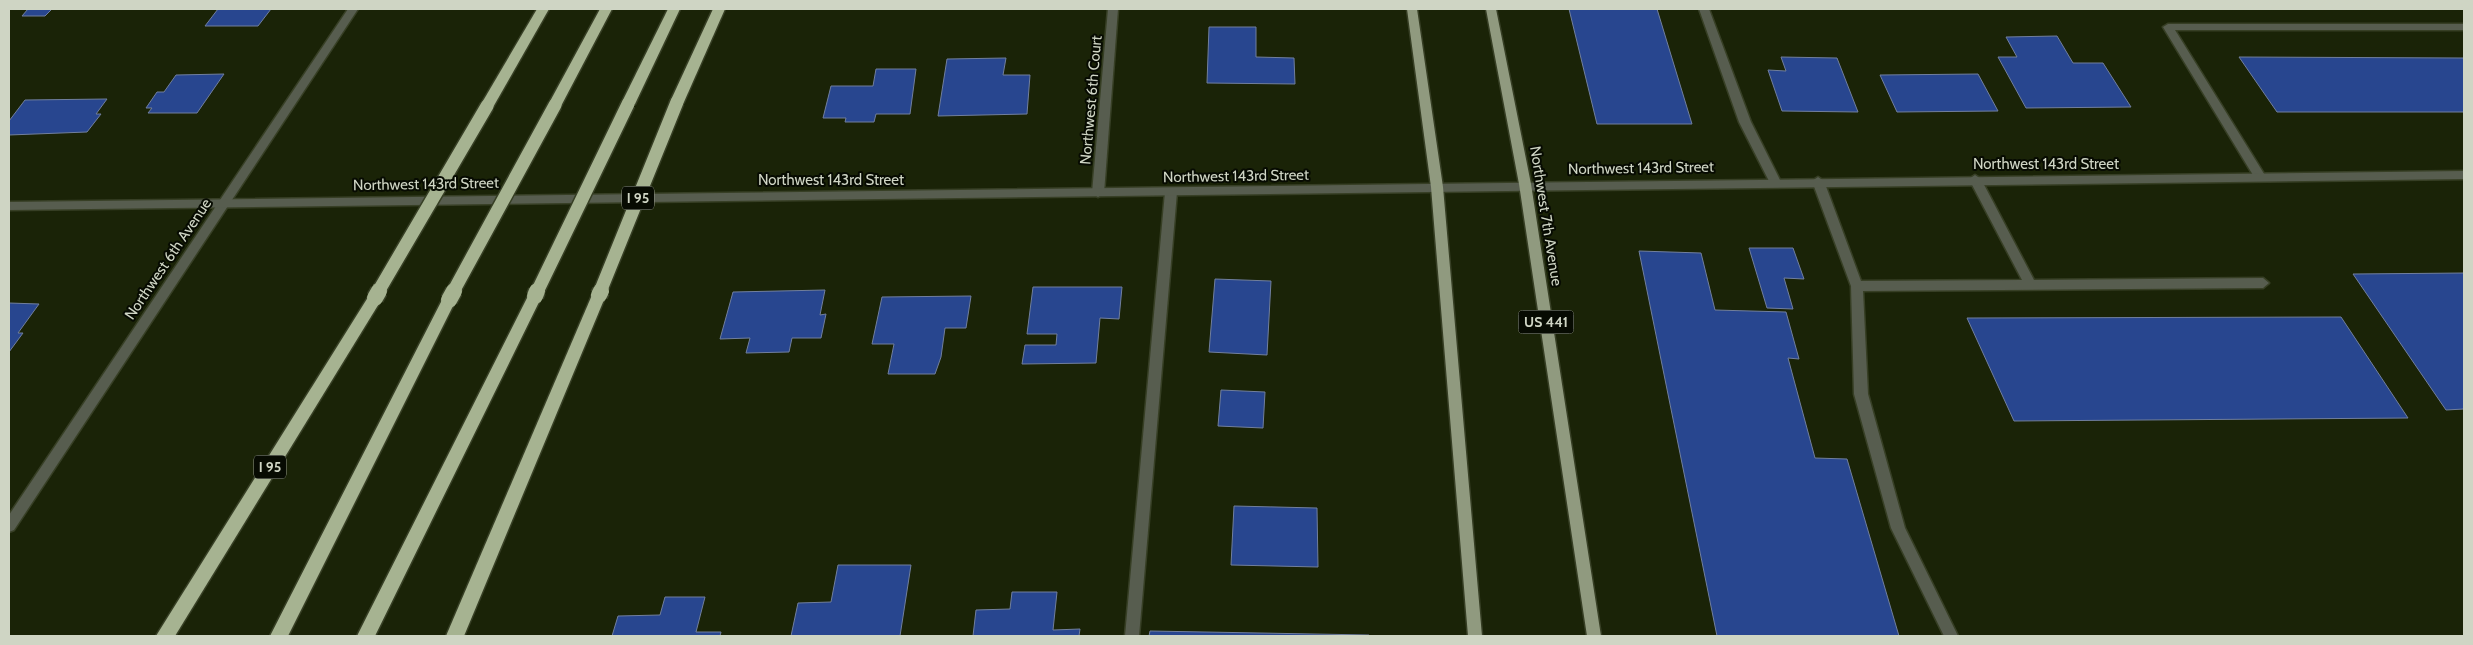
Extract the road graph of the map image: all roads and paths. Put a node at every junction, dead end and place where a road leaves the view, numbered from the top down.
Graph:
1 (353, 9) edge
2 (544, 9) edge
3 (606, 9) edge
4 (674, 9) edge
5 (719, 9) edge
6 (1113, 9) edge
7 (1412, 9) edge
8 (1491, 9) edge
9 (1704, 9) edge
10 (2464, 27) edge
11 (2464, 175) edge
12 (2260, 177) junction
13 (1975, 180) junction
14 (1818, 181) junction
15 (1775, 182) junction
16 (1525, 184) junction
17 (1437, 188) junction
18 (1172, 192) junction
19 (1098, 193) junction
20 (226, 203) junction
21 (9, 206) edge
22 (2263, 282) dead end
23 (2030, 284) junction
24 (1857, 286) junction
25 (9, 526) edge
26 (165, 636) edge
27 (279, 636) edge
28 (366, 636) edge
29 (455, 636) edge
30 (1132, 636) edge
31 (1475, 636) edge
32 (1594, 636) edge
33 (1951, 636) edge

1 - 20 street, Northwest 6th Avenue
2 - 26 highway, I 95, bridge
3 - 27 highway, bridge
4 - 28 highway, bridge
5 - 29 highway, I 95, bridge
6 - 19 street, Northwest 6th Court
7 - 17 main road
8 - 16 main road, Northwest 7th Avenue / US 441
9 - 15 street
10 - 12 street
11 - 12 street, Northwest 143rd Street
12 - 13 street, Northwest 143rd Street
13 - 14 street, Northwest 143rd Street
13 - 23 street
14 - 15 street, Northwest 143rd Street
14 - 24 street
15 - 16 street, Northwest 143rd Street
16 - 17 street, Northwest 143rd Street
16 - 32 main road, Northwest 7th Avenue / US 441
17 - 18 street, Northwest 143rd Street
17 - 31 main road
18 - 19 street, Northwest 143rd Street
18 - 30 street
19 - 20 street, Northwest 143rd Street
20 - 21 street, Northwest 143rd Street
20 - 25 street, Northwest 6th Avenue
22 - 23 street
23 - 24 street
24 - 33 street

